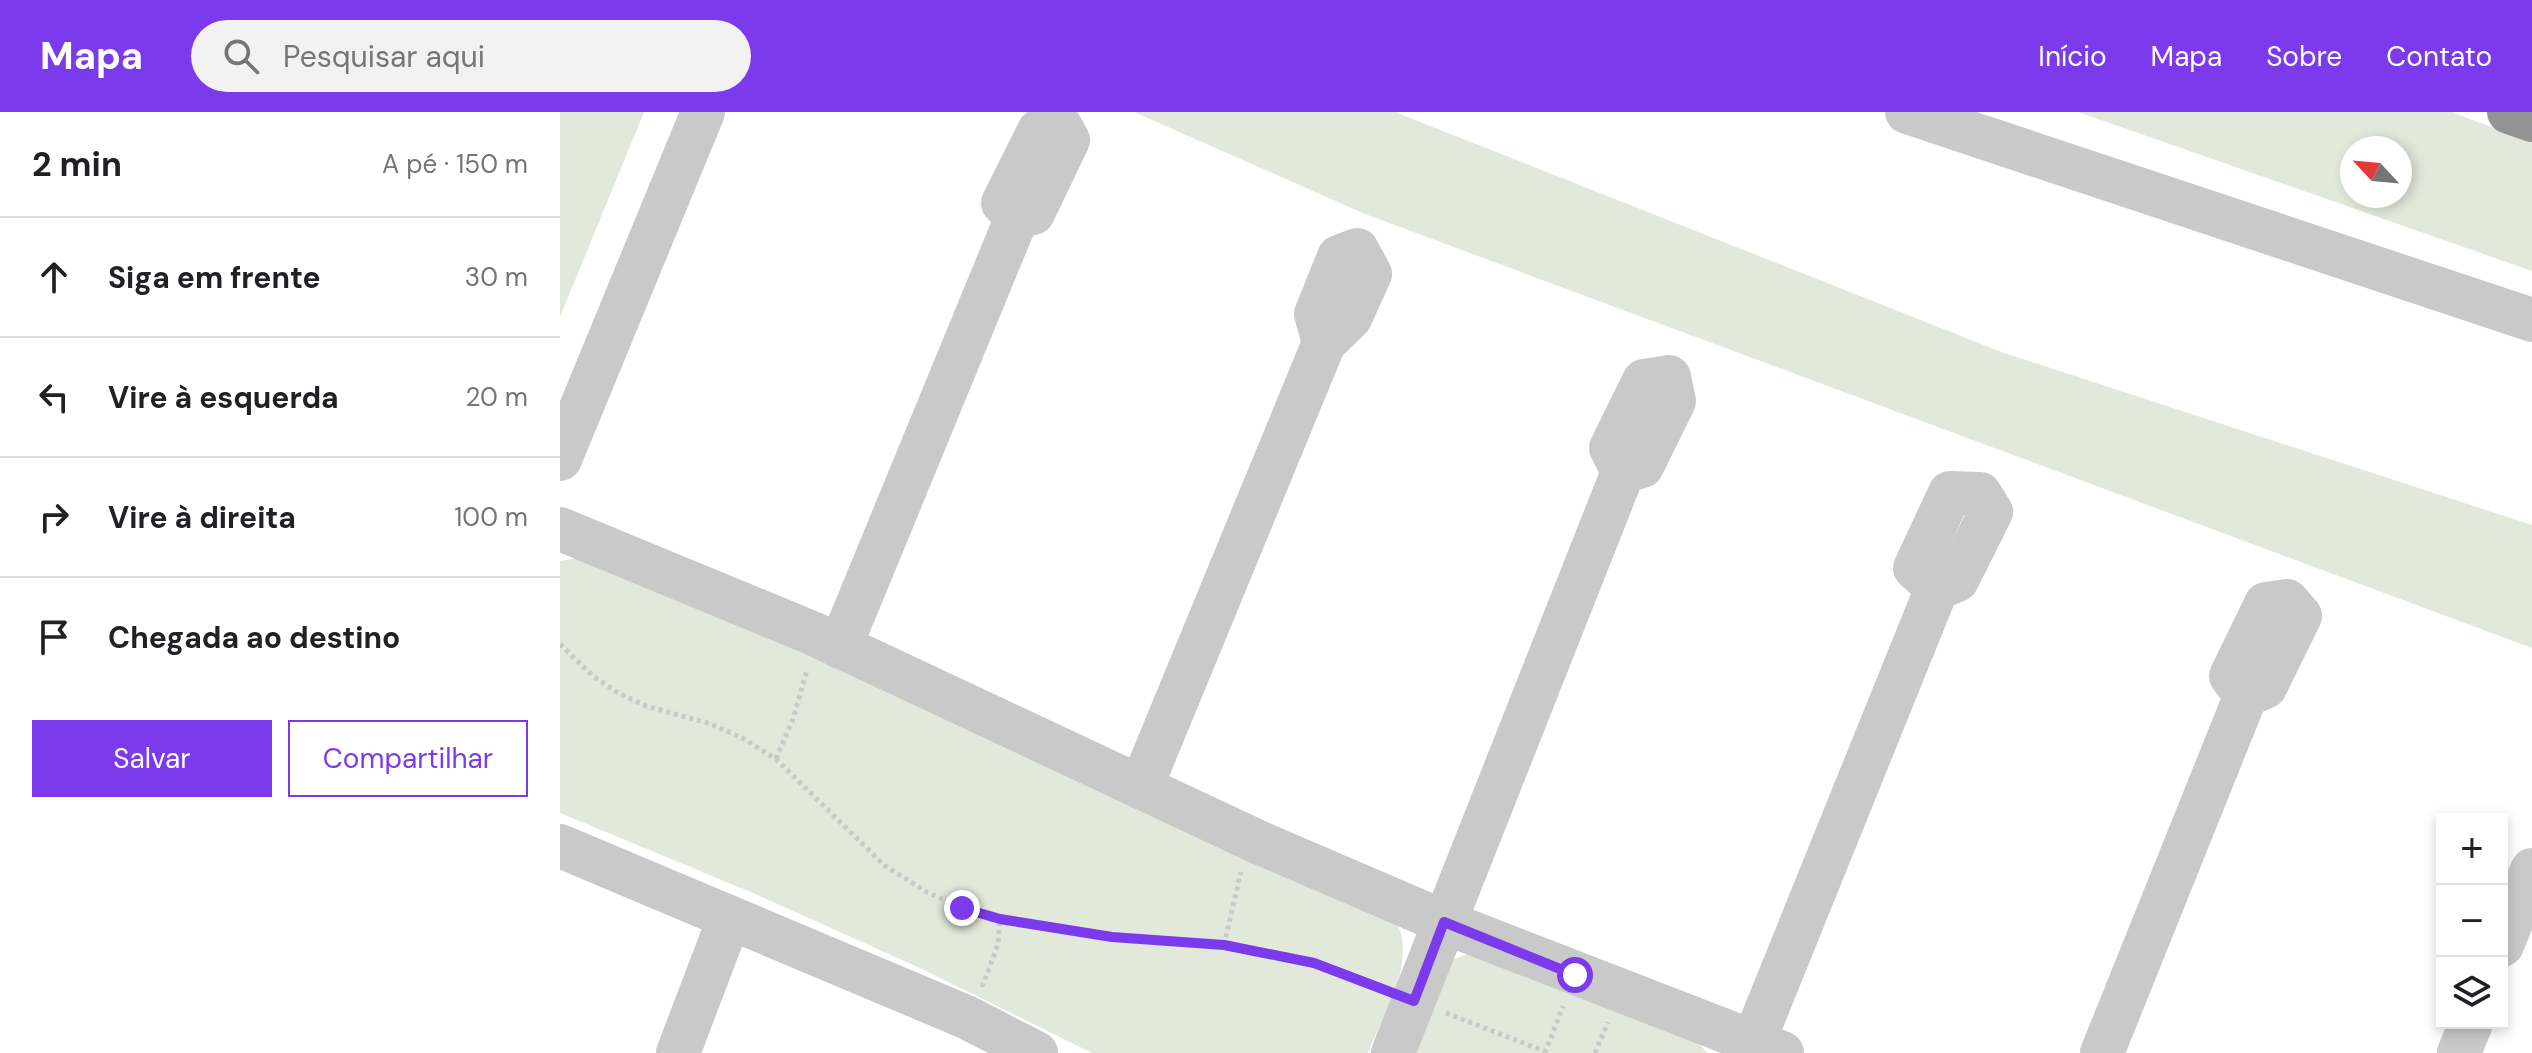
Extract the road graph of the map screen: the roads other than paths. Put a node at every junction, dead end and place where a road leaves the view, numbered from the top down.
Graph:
1 (703, 112) edge
2 (1907, 112) edge
3 (2509, 112) edge
4 (2532, 120) edge
5 (1017, 217) dead end
6 (2532, 320) edge
7 (1324, 343) dead end
8 (560, 459) edge
9 (1623, 472) dead end
10 (560, 529) edge
11 (1937, 588) dead end
12 (826, 640) junction
13 (2246, 695) dead end
14 (1141, 787) junction
15 (560, 846) edge
16 (2532, 870) edge
17 (729, 919) junction
18 (1444, 922) junction
19 (2508, 930) edge
20 (2469, 1029) edge
21 (1761, 1050) edge
22 (678, 1053) edge
23 (1036, 1053) edge
24 (1393, 1053) edge
25 (2102, 1053) edge
26 (2459, 1053) edge

1 - 8 street
2 - 6 street
3 - 4 highway
5 - 12 street
7 - 14 street
9 - 18 street
10 - 12 street
11 - 21 street
12 - 14 street
13 - 25 street
14 - 18 street
15 - 17 street
16 - 19 street
17 - 22 street
17 - 23 street
18 - 21 street
18 - 24 street
20 - 26 street

